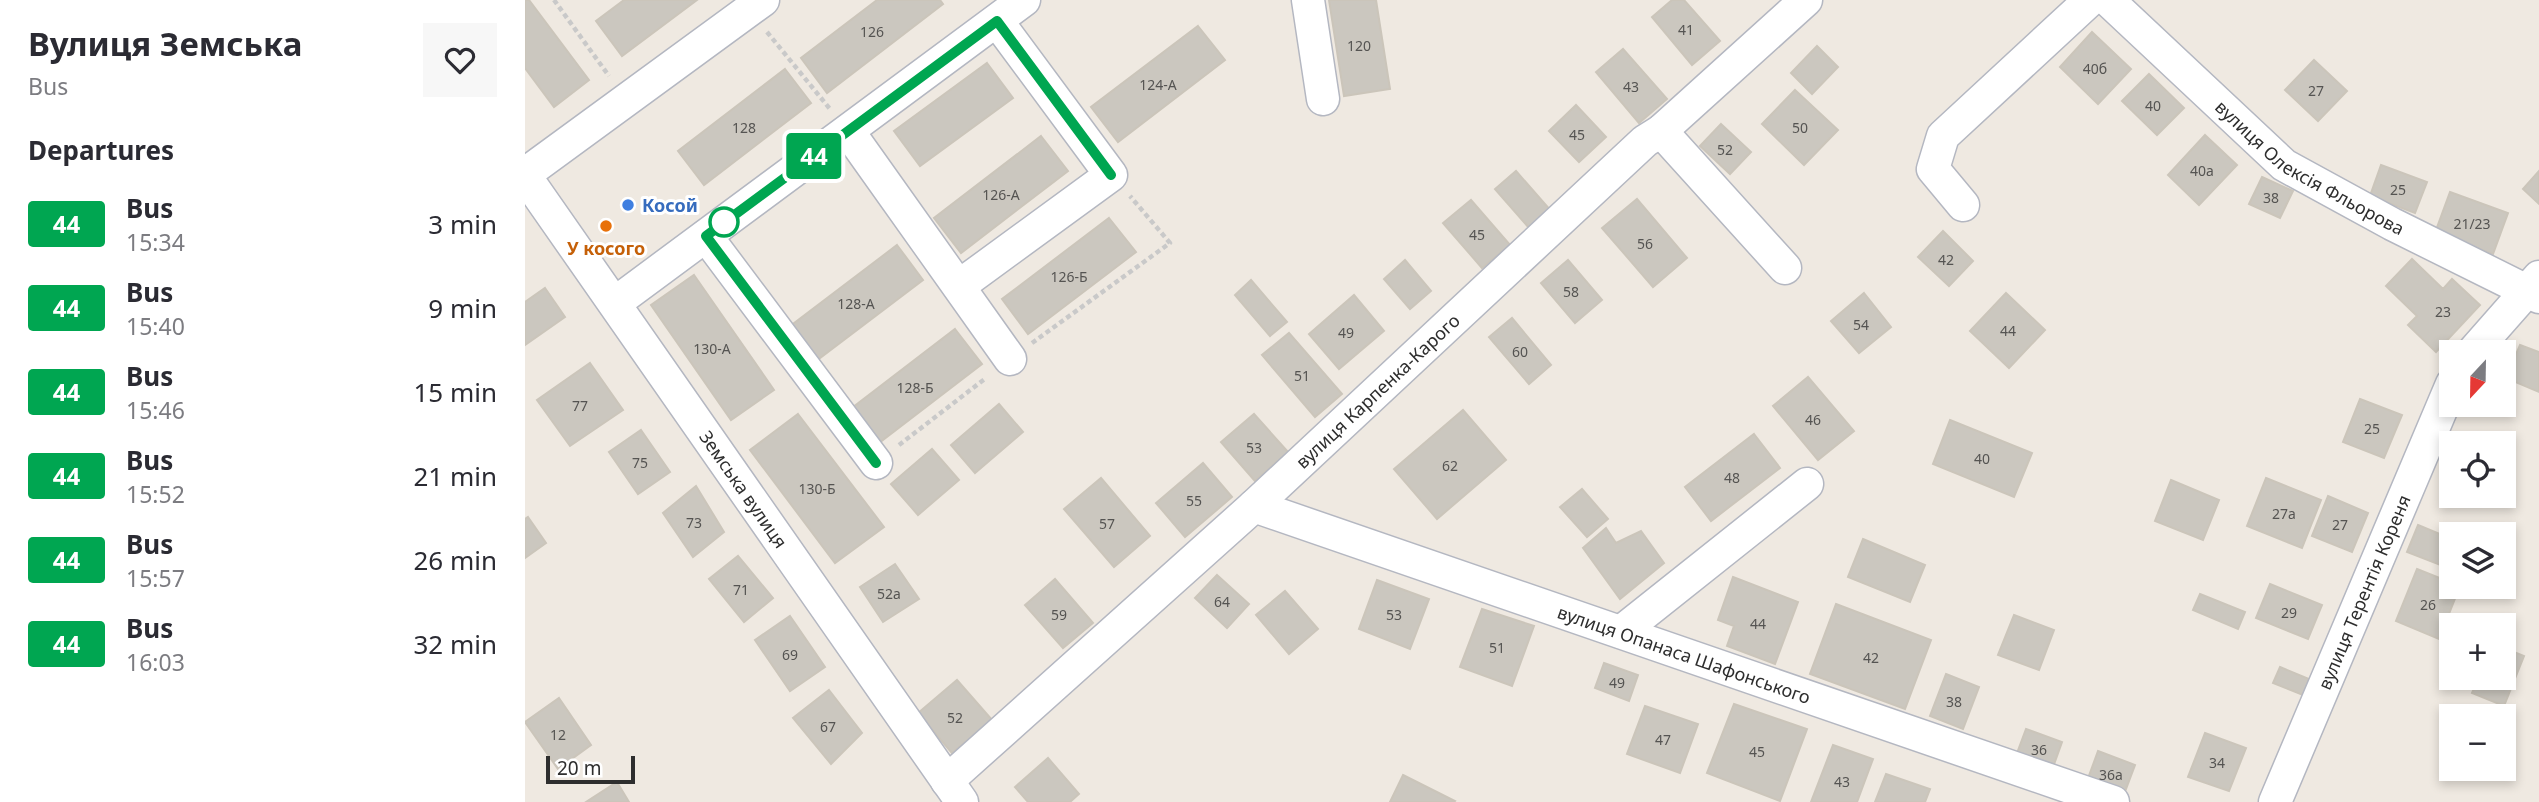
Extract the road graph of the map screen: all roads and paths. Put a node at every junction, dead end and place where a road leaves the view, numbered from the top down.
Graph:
1 (554, 0) edge
2 (1024, 0) edge
3 (1308, 0) edge
4 (1806, 0) edge
5 (2090, 0) edge
6 (2108, 0) edge
7 (756, 5) edge
8 (997, 21) junction
9 (613, 81) dead end
10 (1323, 99) dead end
11 (848, 131) junction
12 (1661, 131) junction
13 (525, 175) edge
14 (1111, 175) junction
15 (1963, 205) dead end
16 (706, 236) junction
17 (1170, 243) dead end
18 (1785, 268) dead end
19 (959, 286) junction
20 (2535, 289) edge
21 (615, 303) junction
22 (2485, 340) edge
23 (1010, 359) dead end
24 (2439, 415) edge
25 (876, 463) dead end
26 (1807, 484) dead end
27 (1254, 506) junction
28 (1621, 632) junction
29 (954, 792) edge
30 (2113, 802) edge
31 (2275, 802) edge

1 - 9 path
2 - 8 street
3 - 10 street
4 - 12 street, вулиця Карпенка-Карого
5 - 15 street
6 - 20 street, вулиця Олексія Фльорова
7 - 11 path
7 - 13 street
8 - 11 street
8 - 14 street
11 - 16 street
11 - 19 street
12 - 18 street
12 - 27 street, вулиця Карпенка-Карого
13 - 21 street, Земська вулиця
14 - 17 path
14 - 19 street
16 - 21 street
16 - 25 street
19 - 23 street
20 - 22 street
21 - 29 street, Земська вулиця
24 - 31 street, вулиця Терентія Кореня
26 - 28 street
27 - 28 street, вулиця Опанаса Шафонського
27 - 29 street, вулиця Карпенка-Карого
28 - 30 street, вулиця Опанаса Шафонського

